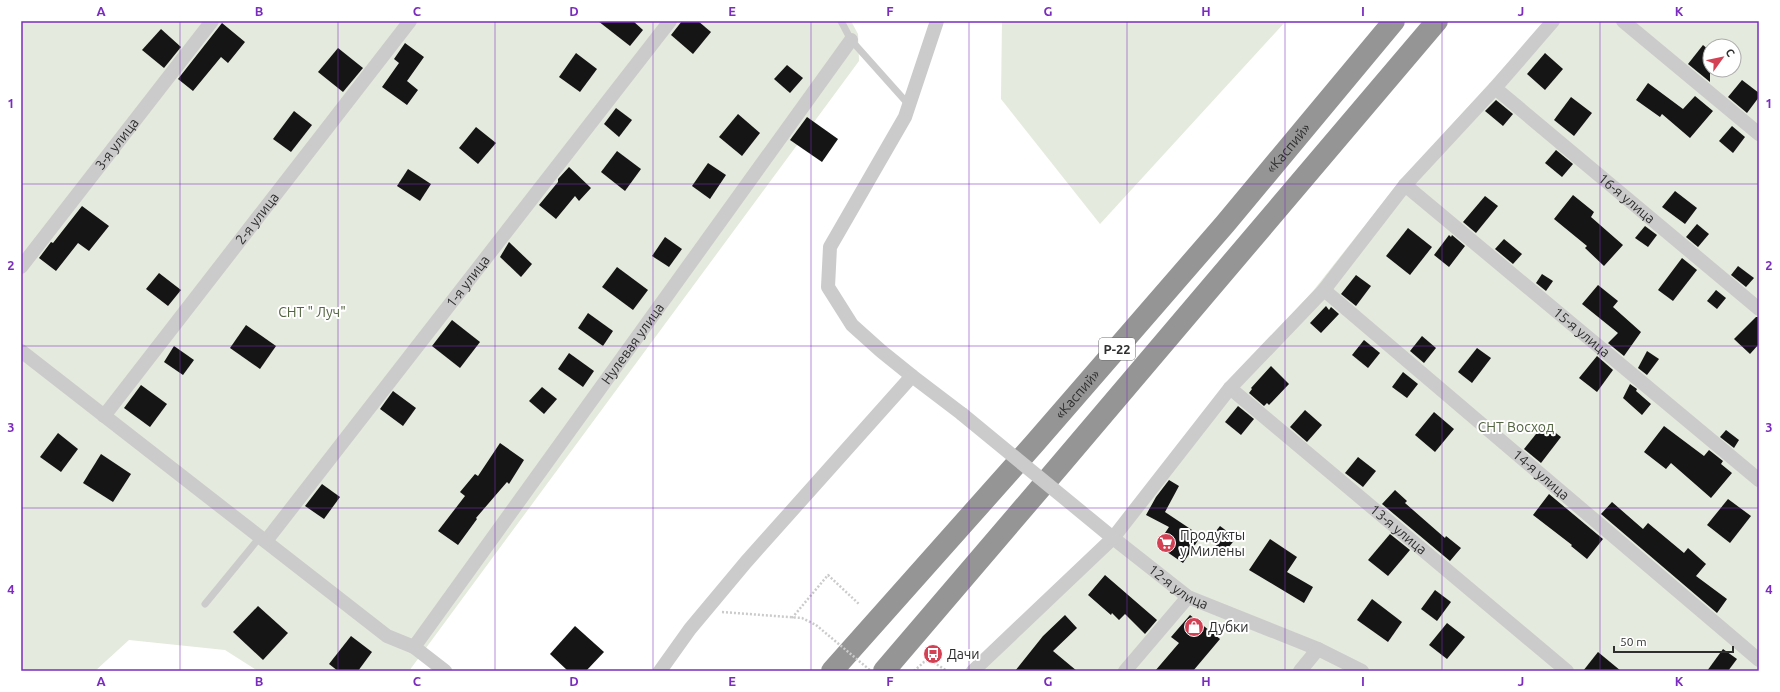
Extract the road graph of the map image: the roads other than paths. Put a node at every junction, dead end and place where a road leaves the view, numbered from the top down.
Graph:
1 (212, 21) edge
2 (410, 21) edge
3 (670, 21) edge
4 (841, 21) edge
5 (937, 21) edge
6 (1394, 21) edge
7 (1437, 21) edge
8 (1553, 21) edge
9 (1623, 21) edge
10 (851, 40) junction
11 (1495, 88) junction
12 (909, 105) junction
13 (1759, 134) edge
14 (1405, 185) junction
15 (21, 267) edge
16 (1324, 290) junction
17 (1759, 309) edge
18 (21, 351) edge
19 (912, 376) junction
20 (1230, 388) junction
21 (104, 416) junction
22 (1759, 480) edge
23 (1113, 538) junction
24 (263, 539) junction
25 (1188, 597) junction
26 (205, 604) dead end
27 (414, 647) junction
28 (1318, 649) junction
29 (1759, 660) edge
30 (445, 671) edge
31 (660, 671) edge
32 (832, 671) edge
33 (884, 671) edge
34 (973, 671) edge
35 (1126, 671) edge
36 (1300, 671) edge
37 (1362, 671) edge
38 (1567, 671) edge

1 - 15 street, 3-я улица
2 - 21 street, 2-я улица
3 - 24 street, 1-я улица
4 - 10 lane
5 - 12 street, 12-я улица
6 - 32 highway, «Каспий» / Р-22
7 - 33 highway, Р-22
8 - 11 street
9 - 13 street
10 - 12 lane
10 - 27 street, Нулевая улица
11 - 14 street
11 - 17 street, 16-я улица
12 - 19 street, 12-я улица
14 - 16 street
14 - 22 street, 15-я улица
16 - 20 street
16 - 29 street, 14-я улица
18 - 21 street
19 - 23 street, 12-я улица, bridge
19 - 31 street
20 - 23 street
20 - 38 street, 13-я улица
21 - 24 street
23 - 25 street, 12-я улица
23 - 34 street
24 - 26 lane
24 - 27 street
25 - 28 street, 12-я улица
25 - 35 street
27 - 30 street
28 - 36 street
28 - 37 street, 12-я улица

